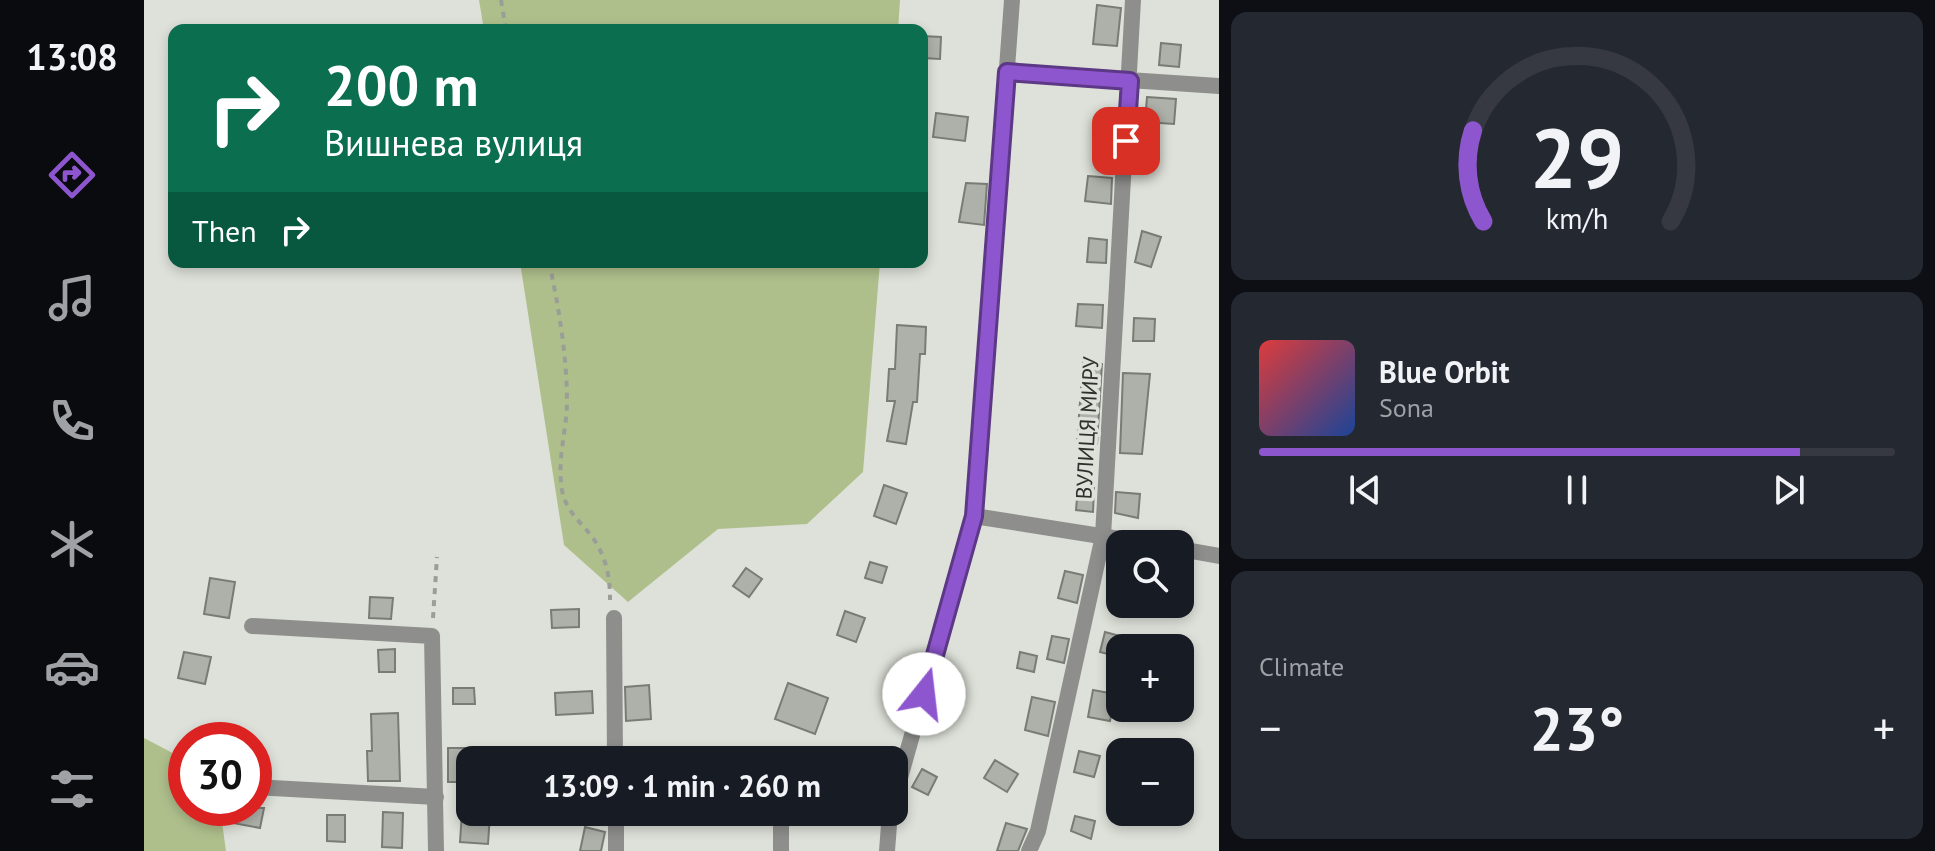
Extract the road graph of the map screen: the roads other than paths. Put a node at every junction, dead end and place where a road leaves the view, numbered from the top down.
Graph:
1 (1012, 0) edge
2 (1133, 0) edge
3 (1007, 72) junction
4 (1130, 81) junction
5 (1219, 86) edge
6 (974, 516) junction
7 (1103, 536) junction
8 (1106, 536) edge
9 (1194, 552) edge
10 (1219, 556) edge
11 (614, 618) road end
12 (252, 626) dead end
13 (615, 746) edge
14 (908, 749) edge
15 (272, 788) edge
16 (436, 797) junction
17 (616, 826) edge
18 (781, 826) edge
19 (889, 826) edge
20 (436, 851) edge
21 (616, 851) edge
22 (781, 851) edge
23 (887, 851) edge
24 (1029, 851) edge

1 - 3 street
2 - 4 street, ВУЛИЦЯ МИРУ
3 - 4 street
3 - 6 street
4 - 5 street
4 - 7 street, ВУЛИЦЯ МИРУ
6 - 7 street
6 - 14 street
7 - 8 street
7 - 24 street, ВУЛИЦЯ МИРУ
9 - 10 street
11 - 13 street
12 - 16 street
15 - 16 street
16 - 20 street
17 - 21 street
18 - 22 street
19 - 23 street

